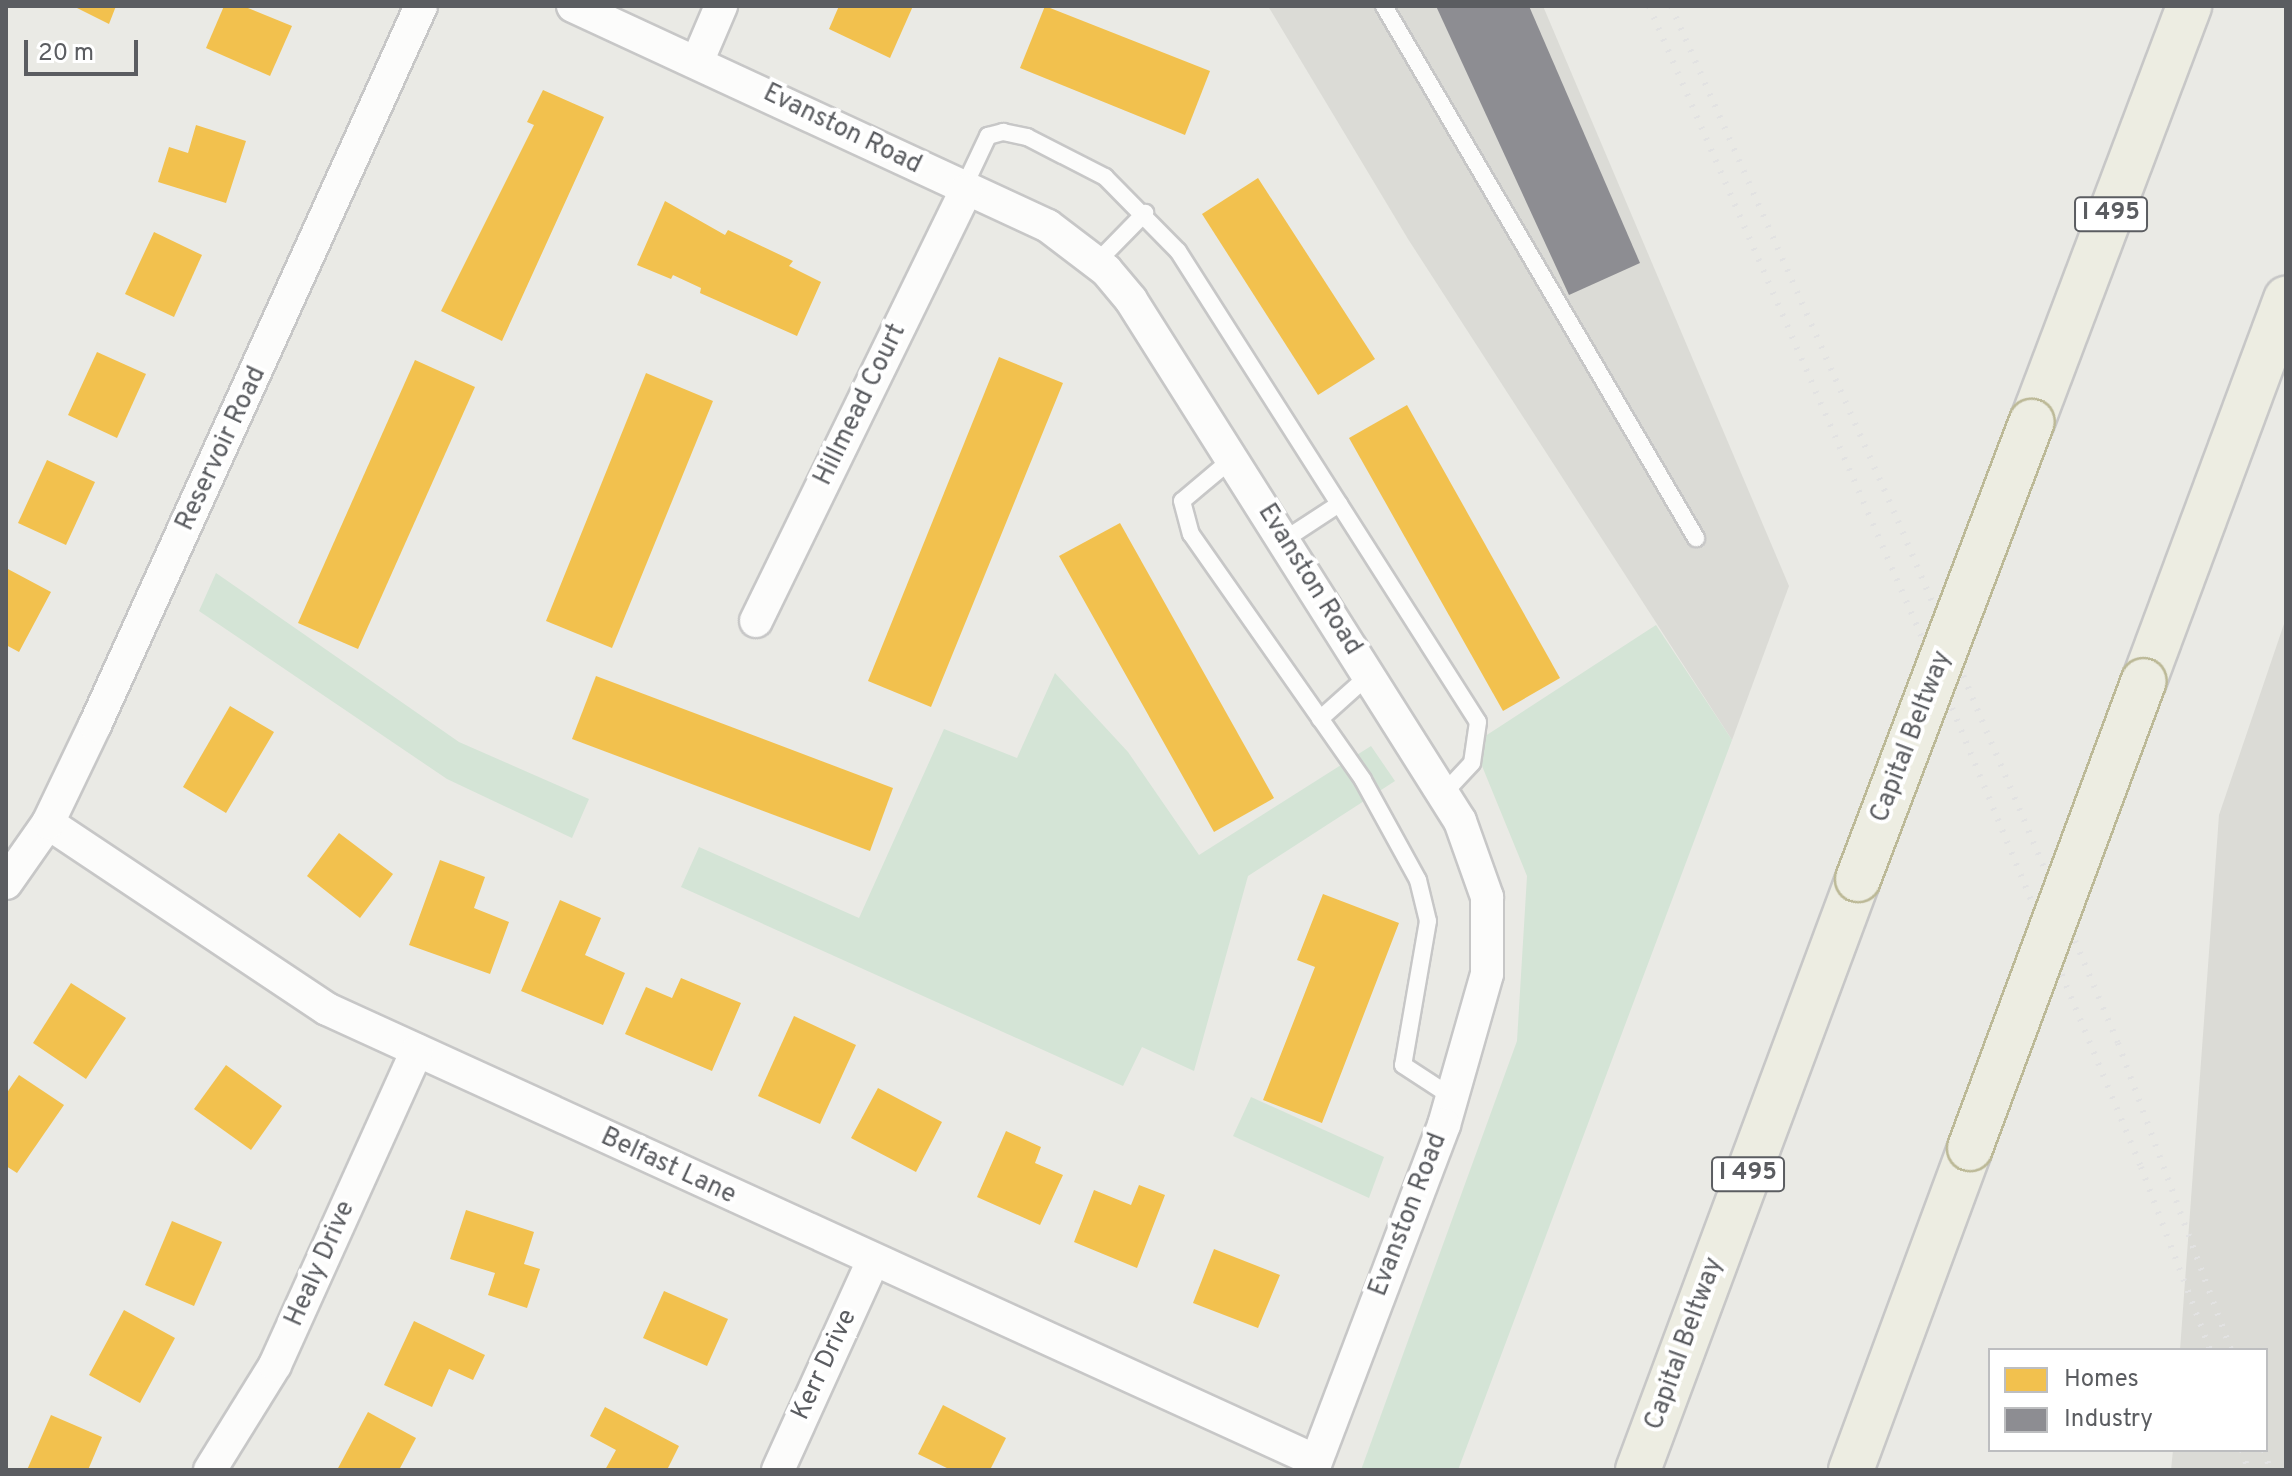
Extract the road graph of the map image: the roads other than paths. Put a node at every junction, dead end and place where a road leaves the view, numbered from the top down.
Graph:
1 (421, 6) edge
2 (573, 6) edge
3 (721, 6) edge
4 (1384, 6) edge
5 (2189, 6) edge
6 (698, 60) junction
7 (964, 189) junction
8 (1145, 213) junction
9 (1097, 262) junction
10 (2286, 299) edge
11 (1232, 459) junction
12 (1339, 504) junction
13 (1696, 538) dead end
14 (1284, 540) junction
15 (756, 621) dead end
16 (1369, 675) junction
17 (1320, 719) junction
18 (1443, 794) junction
19 (48, 823) junction
20 (6, 883) edge
21 (417, 1051) junction
22 (1452, 1097) junction
23 (873, 1261) junction
24 (1314, 1466) edge
25 (210, 1470) edge
26 (778, 1470) edge
27 (1638, 1470) edge
28 (1851, 1470) edge

1 - 19 street, Reservoir Road
2 - 6 street, Evanston Road
3 - 6 street
4 - 13 lane
5 - 27 highway, Capital Beltway / I 495, bridge
6 - 7 street, Evanston Road
7 - 8 lane
7 - 9 street, Evanston Road
7 - 15 street, Hillmead Court
8 - 9 lane
8 - 12 lane
9 - 11 street, Evanston Road
10 - 28 highway, bridge
11 - 14 street, Evanston Road
11 - 17 lane
12 - 14 lane
12 - 18 lane
14 - 16 street, Evanston Road
16 - 17 lane
16 - 18 street, Evanston Road
17 - 22 lane
18 - 22 street, Evanston Road
19 - 20 street, Reservoir Road
19 - 21 street, Belfast Lane
21 - 23 street, Belfast Lane
21 - 25 street, Healy Drive
22 - 24 street, Evanston Road
23 - 24 street, Belfast Lane
23 - 26 street, Kerr Drive

